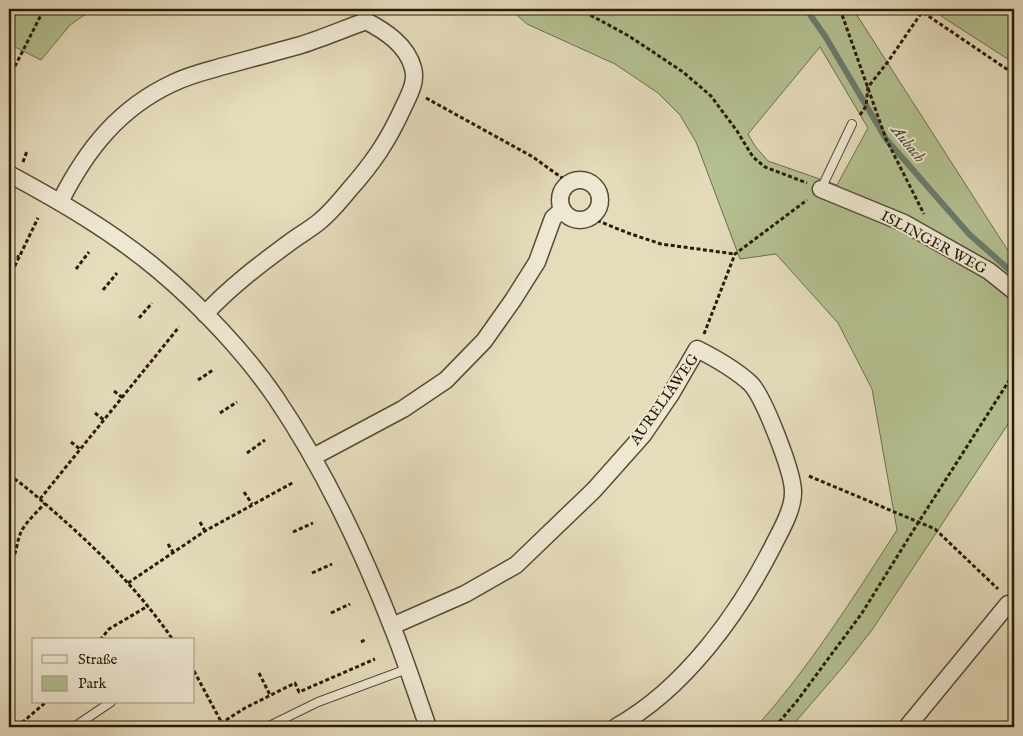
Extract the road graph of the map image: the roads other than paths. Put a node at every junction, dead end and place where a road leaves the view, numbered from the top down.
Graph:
1 (852, 124) road end
2 (15, 169) edge
3 (821, 189) joint
4 (60, 202) junction
5 (562, 210) junction
6 (1014, 291) edge
7 (205, 314) junction
8 (313, 457) junction
9 (1011, 607) edge
10 (392, 626) junction
11 (407, 669) junction
12 (108, 704) edge
13 (74, 727) edge
14 (267, 727) edge
15 (428, 727) edge
16 (616, 727) edge
17 (907, 727) edge

1 - 3 lane
2 - 4 street
3 - 6 street, ISLINGER WEG
4 - 7 street
4 - 7 street
5 - 5 street
5 - 8 street
7 - 8 street
8 - 10 street
9 - 17 street
10 - 11 street
10 - 16 street, AURELIAWEG
11 - 14 lane
11 - 15 street
12 - 13 lane

